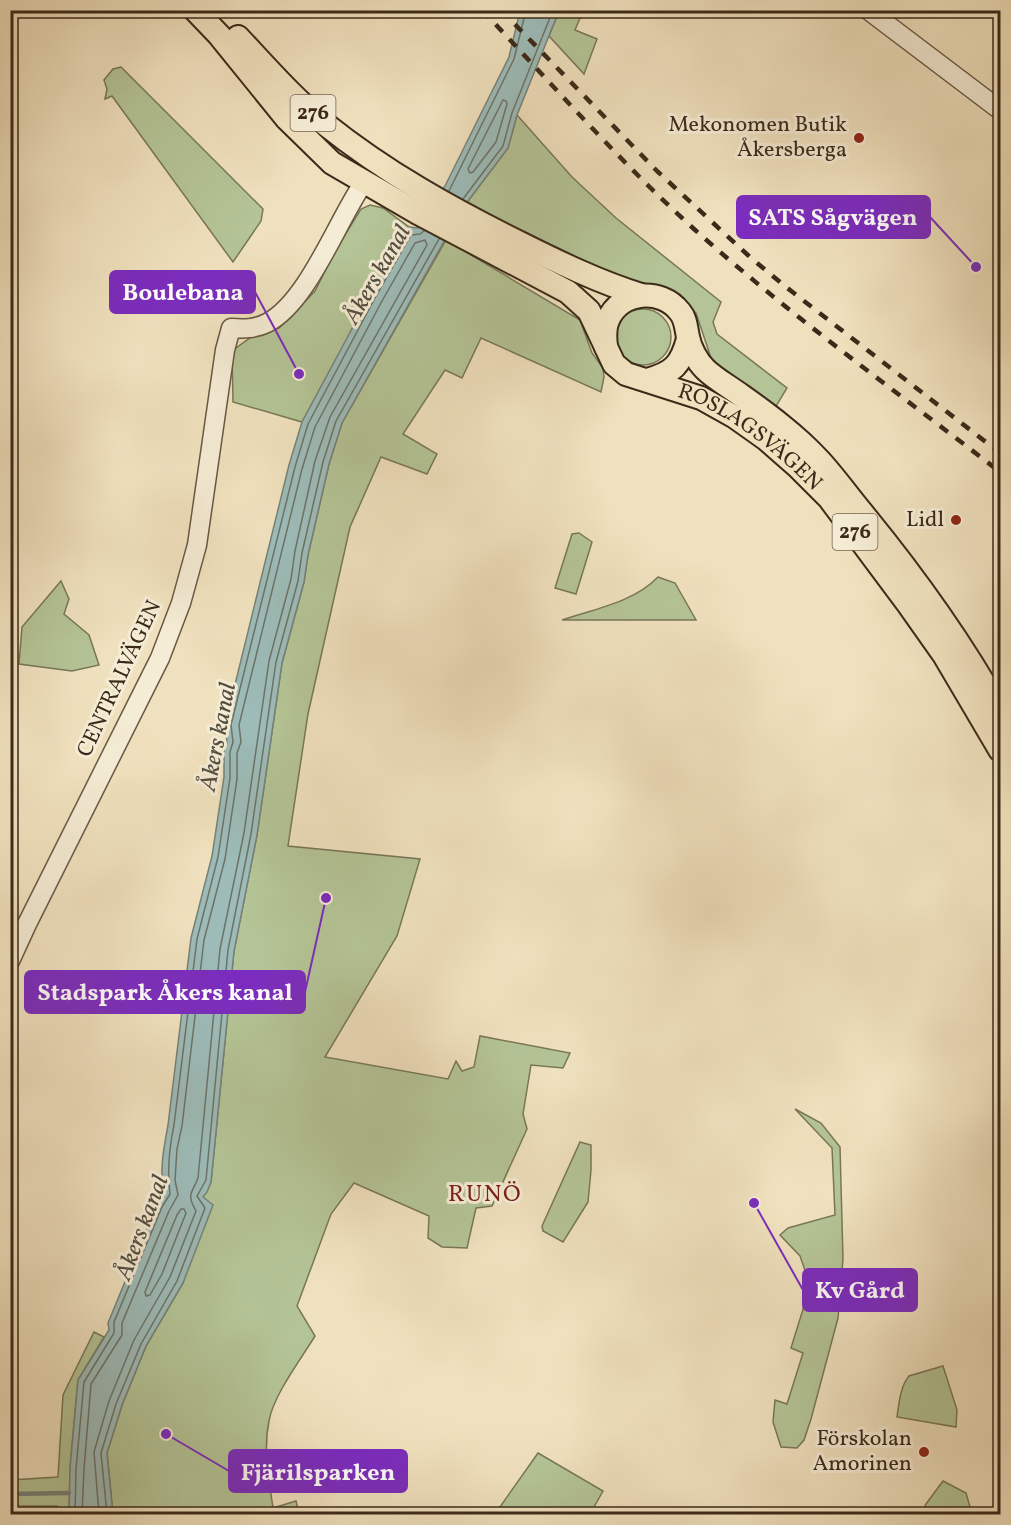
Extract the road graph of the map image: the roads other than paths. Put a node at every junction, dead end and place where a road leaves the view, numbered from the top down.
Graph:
1 (195, 10) edge
2 (214, 10) edge
3 (868, 10) edge
4 (1000, 110) edge
5 (364, 182) junction
6 (423, 204) junction
7 (462, 225) junction
8 (641, 295) junction
9 (688, 339) junction
10 (607, 351) junction
11 (647, 380) junction
12 (1000, 711) edge
13 (1000, 750) edge
14 (10, 961) edge

1 - 5 main road, 276
2 - 6 main road, ROSLAGSVÄGEN / 276
3 - 4 street
5 - 6 main road
5 - 14 street, CENTRALVÄGEN
6 - 7 main road, ROSLAGSVÄGEN / 276
7 - 8 main road, ROSLAGSVÄGEN / 276
7 - 10 main road, ROSLAGSVÄGEN / 276
8 - 9 main road, ROSLAGSVÄGEN / 276
8 - 10 main road
9 - 11 main road, ROSLAGSVÄGEN
9 - 12 main road, ROSLAGSVÄGEN / 276
10 - 11 main road, ROSLAGSVÄGEN / 276
11 - 13 main road, ROSLAGSVÄGEN / 276

